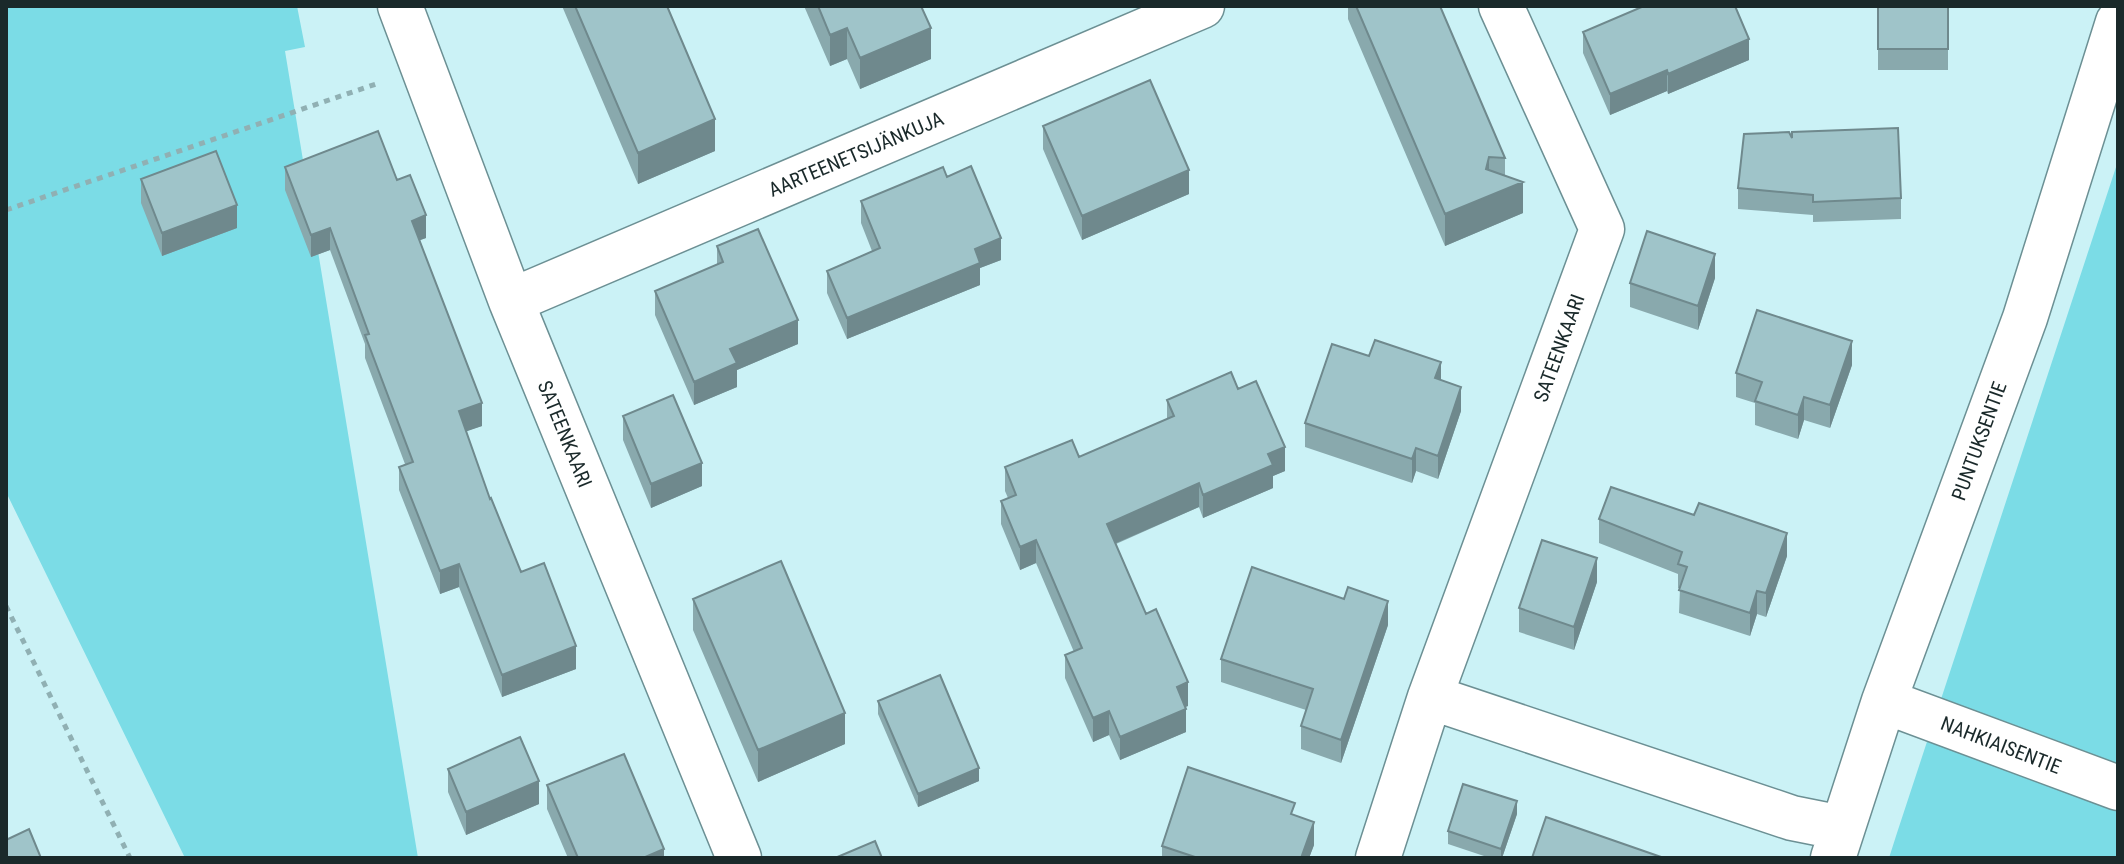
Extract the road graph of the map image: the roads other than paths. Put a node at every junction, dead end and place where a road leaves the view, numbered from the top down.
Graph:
1 (400, 6) edge
2 (1202, 6) edge
3 (1501, 6) edge
4 (2118, 22) edge
5 (511, 301) junction
6 (1430, 697) junction
7 (1884, 701) junction
8 (2118, 788) edge
9 (1838, 843) edge
10 (739, 858) edge
11 (1378, 858) edge

1 - 5 street, SATEENKAARI
2 - 5 street, AARTEENETSIJÄNKUJA
3 - 6 street, SATEENKAARI
4 - 7 street, PUNTUKSENTIE
5 - 10 street, SATEENKAARI
6 - 9 street
6 - 11 street, SATEENKAARI
7 - 8 street, NAHKIAISENTIE
7 - 9 street, PUNTUKSENTIE

